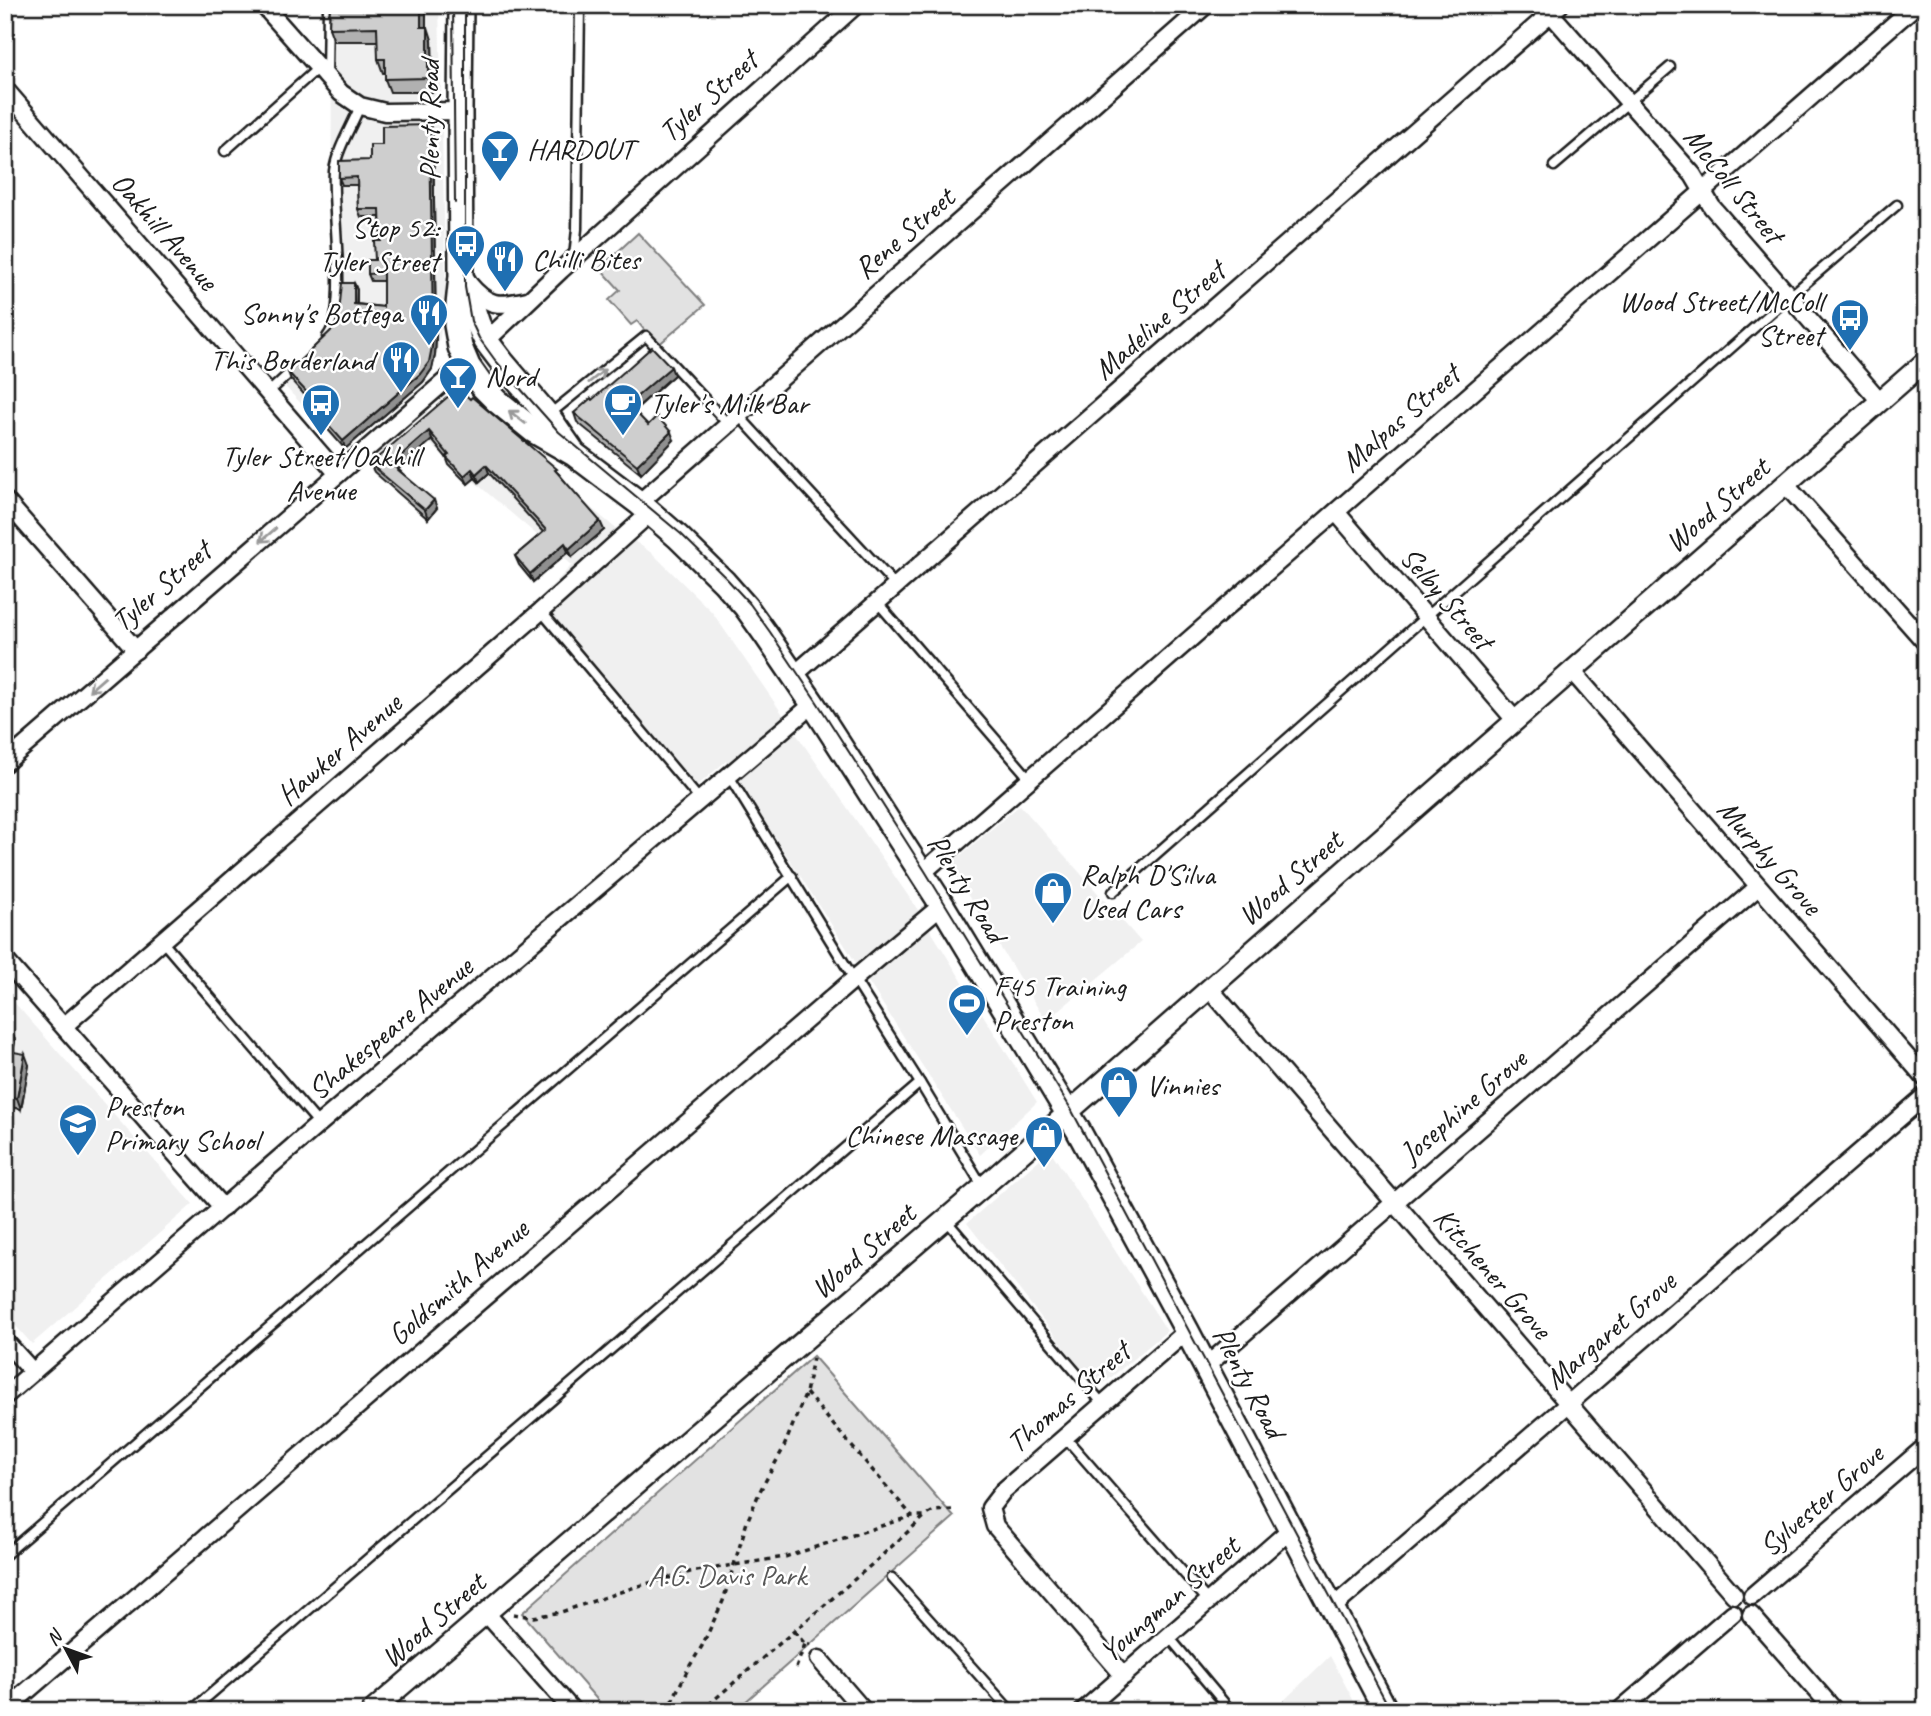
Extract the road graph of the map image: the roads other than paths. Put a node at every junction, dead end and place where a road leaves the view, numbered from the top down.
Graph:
1 (263, 5) edge
2 (328, 5) edge
3 (461, 5) edge
4 (580, 5) edge
5 (856, 5) edge
6 (1206, 5) edge
7 (1916, 5) edge
8 (1551, 8) edge
9 (1670, 67) dead end
10 (323, 73) junction
11 (5, 89) edge
12 (1629, 102) junction
13 (360, 106) junction
14 (460, 111) junction
15 (225, 152) dead end
16 (1554, 166) dead end
17 (1703, 192) junction
18 (1897, 205) dead end
19 (573, 260) junction
20 (461, 276) junction
21 (1789, 297) junction
22 (528, 300) junction
23 (486, 341) junction
24 (323, 342) edge
25 (303, 360) edge
26 (1926, 361) edge
27 (466, 363) junction
28 (268, 393) junction
29 (1880, 401) junction
30 (548, 416) junction
31 (734, 420) junction
32 (575, 454) junction
33 (338, 474) junction
34 (1786, 484) junction
35 (5, 500) edge
36 (644, 508) junction
37 (1336, 512) junction
38 (897, 587) junction
39 (878, 603) junction
40 (541, 611) junction
41 (1426, 617) junction
42 (1926, 643) edge
43 (136, 650) junction
44 (1572, 671) junction
45 (794, 676) junction
46 (813, 704) junction
47 (1515, 720) junction
48 (5, 763) edge
49 (729, 776) junction
50 (1030, 779) junction
51 (700, 800) junction
52 (921, 874) junction
53 (792, 876) junction
54 (1758, 887) junction
55 (1113, 892) dead end
56 (942, 905) junction
57 (162, 941) junction
58 (5, 960) edge
59 (853, 979) junction
60 (1209, 988) junction
61 (64, 1026) junction
62 (1926, 1079) edge
63 (920, 1083) junction
64 (1926, 1095) edge
65 (1068, 1112) junction
66 (319, 1125) junction
67 (983, 1188) junction
68 (1395, 1203) junction
69 (223, 1208) junction
70 (945, 1220) junction
71 (1186, 1331) junction
72 (5, 1341) edge
73 (1205, 1367) junction
74 (33, 1372) junction
75 (5, 1396) edge
76 (1569, 1403) junction
77 (1103, 1404) junction
78 (1065, 1437) junction
79 (1926, 1446) edge
80 (1291, 1529) junction
81 (5, 1555) edge
82 (892, 1578) dead end
83 (1734, 1595) junction
84 (1752, 1596) junction
85 (1209, 1602) junction
86 (1332, 1608) junction
87 (486, 1613) junction
88 (1732, 1613) junction
89 (1751, 1615) junction
90 (1169, 1636) junction
91 (819, 1659) dead end
92 (1124, 1675) junction
93 (12, 1703) edge
94 (566, 1708) edge
95 (191, 1711) edge
96 (372, 1711) edge
97 (864, 1711) edge
98 (1011, 1711) edge
99 (1083, 1711) edge
100 (1231, 1711) edge
101 (1386, 1711) edge
102 (1619, 1711) edge
103 (1835, 1711) edge

1 - 10 street
2 - 10 lane
3 - 14 main road, Plenty Road
4 - 19 lane
5 - 19 street, Tyler Street
6 - 31 street, Rene Street
7 - 17 street, Malpas Street
8 - 12 street, McColl Street
8 - 38 street, Madeline Street
9 - 12 lane
10 - 13 street
10 - 15 lane
11 - 28 street, Oakhill Avenue
12 - 16 lane
12 - 17 street, McColl Street
13 - 14 street
13 - 24 lane
14 - 20 main road, Plenty Road
17 - 21 street, McColl Street
17 - 37 street, Malpas Street
18 - 21 lane
19 - 22 street, Tyler Street
20 - 22 street
20 - 23 main road, Plenty Road
20 - 27 main road, Plenty Road
21 - 29 street, McColl Street
21 - 41 lane
22 - 23 street, Tyler Street
23 - 27 main road, Tyler Street
23 - 30 main road, Plenty Road
25 - 28 lane
26 - 29 street, Wood Street
32 -> 27 main road, Plenty Road
27 - 33 street, Tyler Street
28 - 33 street, Oakhill Avenue
29 - 34 street, Wood Street
30 -> 31 lane
30 - 32 main road, Plenty Road
31 - 36 street, Rene Street
31 - 38 lane
32 - 36 main road, Plenty Road
33 -> 43 street, Tyler Street
34 - 42 street
34 - 44 street, Wood Street
35 - 43 street
36 - 40 street, Hawker Avenue
36 - 45 main road, Plenty Road
37 - 41 street, Selby Street
37 - 50 street, Malpas Street
38 - 39 street, Madeline Street
39 - 45 street, Madeline Street
39 - 50 lane
40 - 51 lane
40 - 57 street, Hawker Avenue
41 - 47 street, Selby Street
41 - 55 lane
43 -> 48 street, Tyler Street
44 - 47 street, Wood Street
44 - 54 street, Murphy Grove
45 - 46 main road, Plenty Road
46 - 49 street, Shakespeare Avenue
46 - 52 main road, Plenty Road
47 - 60 street, Wood Street
49 - 51 street, Shakespeare Avenue
49 - 53 lane
50 - 52 street, Malpas Street
51 - 66 street, Shakespeare Avenue
52 - 56 main road, Plenty Road
53 - 59 lane
53 - 81 lane
54 - 62 street, Murphy Grove
54 - 68 street, Josephine Grove
56 - 59 street, Goldsmith Avenue
56 - 65 main road, Plenty Road
57 - 61 street, Hawker Avenue
57 - 66 lane
58 - 61 street
59 - 63 lane
59 - 93 street, Goldsmith Avenue
60 - 65 street, Wood Street
60 - 68 street, Kitchener Grove
61 - 69 street
63 - 67 lane
63 - 95 lane
64 - 76 street, Margaret Grove
65 - 67 street, Wood Street
65 - 71 main road, Plenty Road
66 - 69 street, Shakespeare Avenue
67 - 70 street, Wood Street
68 - 73 street, Josephine Grove
68 - 76 street, Kitchener Grove
69 - 74 street, Shakespeare Avenue
70 - 77 lane
70 - 87 street, Wood Street
71 - 73 main road, Plenty Road
71 - 77 street, Thomas Street
72 - 74 street
73 - 80 main road, Plenty Road
74 - 75 street, Shakespeare Avenue
76 - 83 street, Kitchener Grove
76 - 86 street, Margaret Grove
77 - 78 street, Thomas Street
78 - 85 lane
78 - 92 street, Thomas Street
79 - 84 street, Sylvester Grove
80 - 85 street, Youngman Street
80 - 86 main road, Plenty Road
82 - 98 lane
83 - 84 street
83 - 88 street
84 - 89 street
85 - 90 street, Youngman Street
86 - 101 main road, Plenty Road
87 - 94 street
87 - 96 street, Wood Street
88 - 89 street
88 - 102 street
89 - 103 street
90 - 92 street, Youngman Street
90 - 100 lane
91 - 97 street
92 - 99 street, Youngman Street

